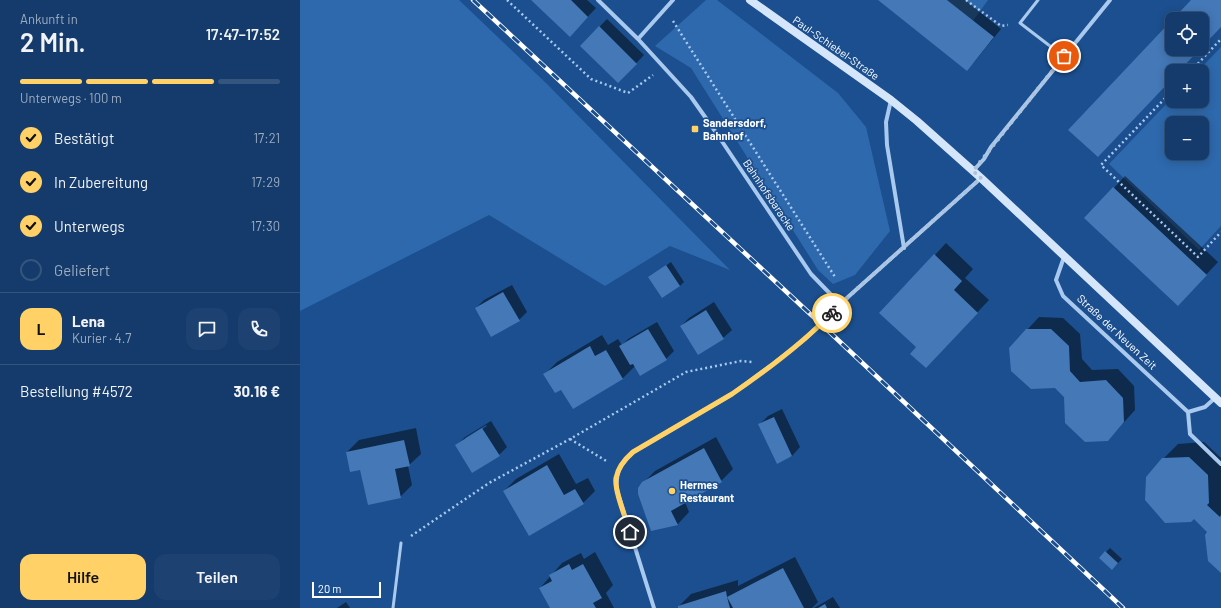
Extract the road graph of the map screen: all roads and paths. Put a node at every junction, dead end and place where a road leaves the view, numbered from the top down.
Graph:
1 (507, 0) edge
2 (598, 0) edge
3 (673, 0) edge
4 (750, 0) edge
5 (966, 0) edge
6 (1038, 0) edge
7 (1110, 0) edge
8 (665, 9) junction
9 (1020, 22) junction
10 (638, 39) junction
11 (1221, 40) edge
12 (1064, 56) junction
13 (1198, 64) edge
14 (664, 67) junction
15 (1165, 98) edge
16 (891, 100) junction
17 (973, 171) junction
18 (981, 178) junction
19 (1221, 232) edge
20 (904, 248) junction
21 (1065, 256) junction
22 (848, 297) junction
23 (840, 304) junction
24 (773, 364) junction
25 (1218, 400) edge
26 (1188, 412) junction
27 (570, 439) junction
28 (1221, 464) edge
29 (619, 469) junction
30 (401, 543) joint
31 (393, 608) edge
32 (654, 608) edge

1 - 14 path
2 - 10 street, Bahnhofsbaracke
3 - 8 street
4 - 16 street, Paul-Schiebel-Straße
5 - 9 path
6 - 9 lane
7 - 12 street
8 - 10 street
8 - 22 path
9 - 12 lane
10 - 14 street, Bahnhofsbaracke
11 - 13 path
12 - 17 street
14 - 23 street, Bahnhofsbaracke
15 - 19 path
16 - 17 street, Paul-Schiebel-Straße
16 - 20 street
17 - 18 street, Straße der Neuen Zeit
18 - 20 street
18 - 21 street, Straße der Neuen Zeit
20 - 22 street
21 - 25 street, Straße der Neuen Zeit
21 - 26 street, Straße der Neuen Zeit
22 - 23 street
23 - 24 street
24 - 27 path
24 - 29 street
25 - 26 street, Straße der Neuen Zeit
26 - 28 street
27 - 29 path
27 - 30 path
29 - 32 street
30 - 31 lane

